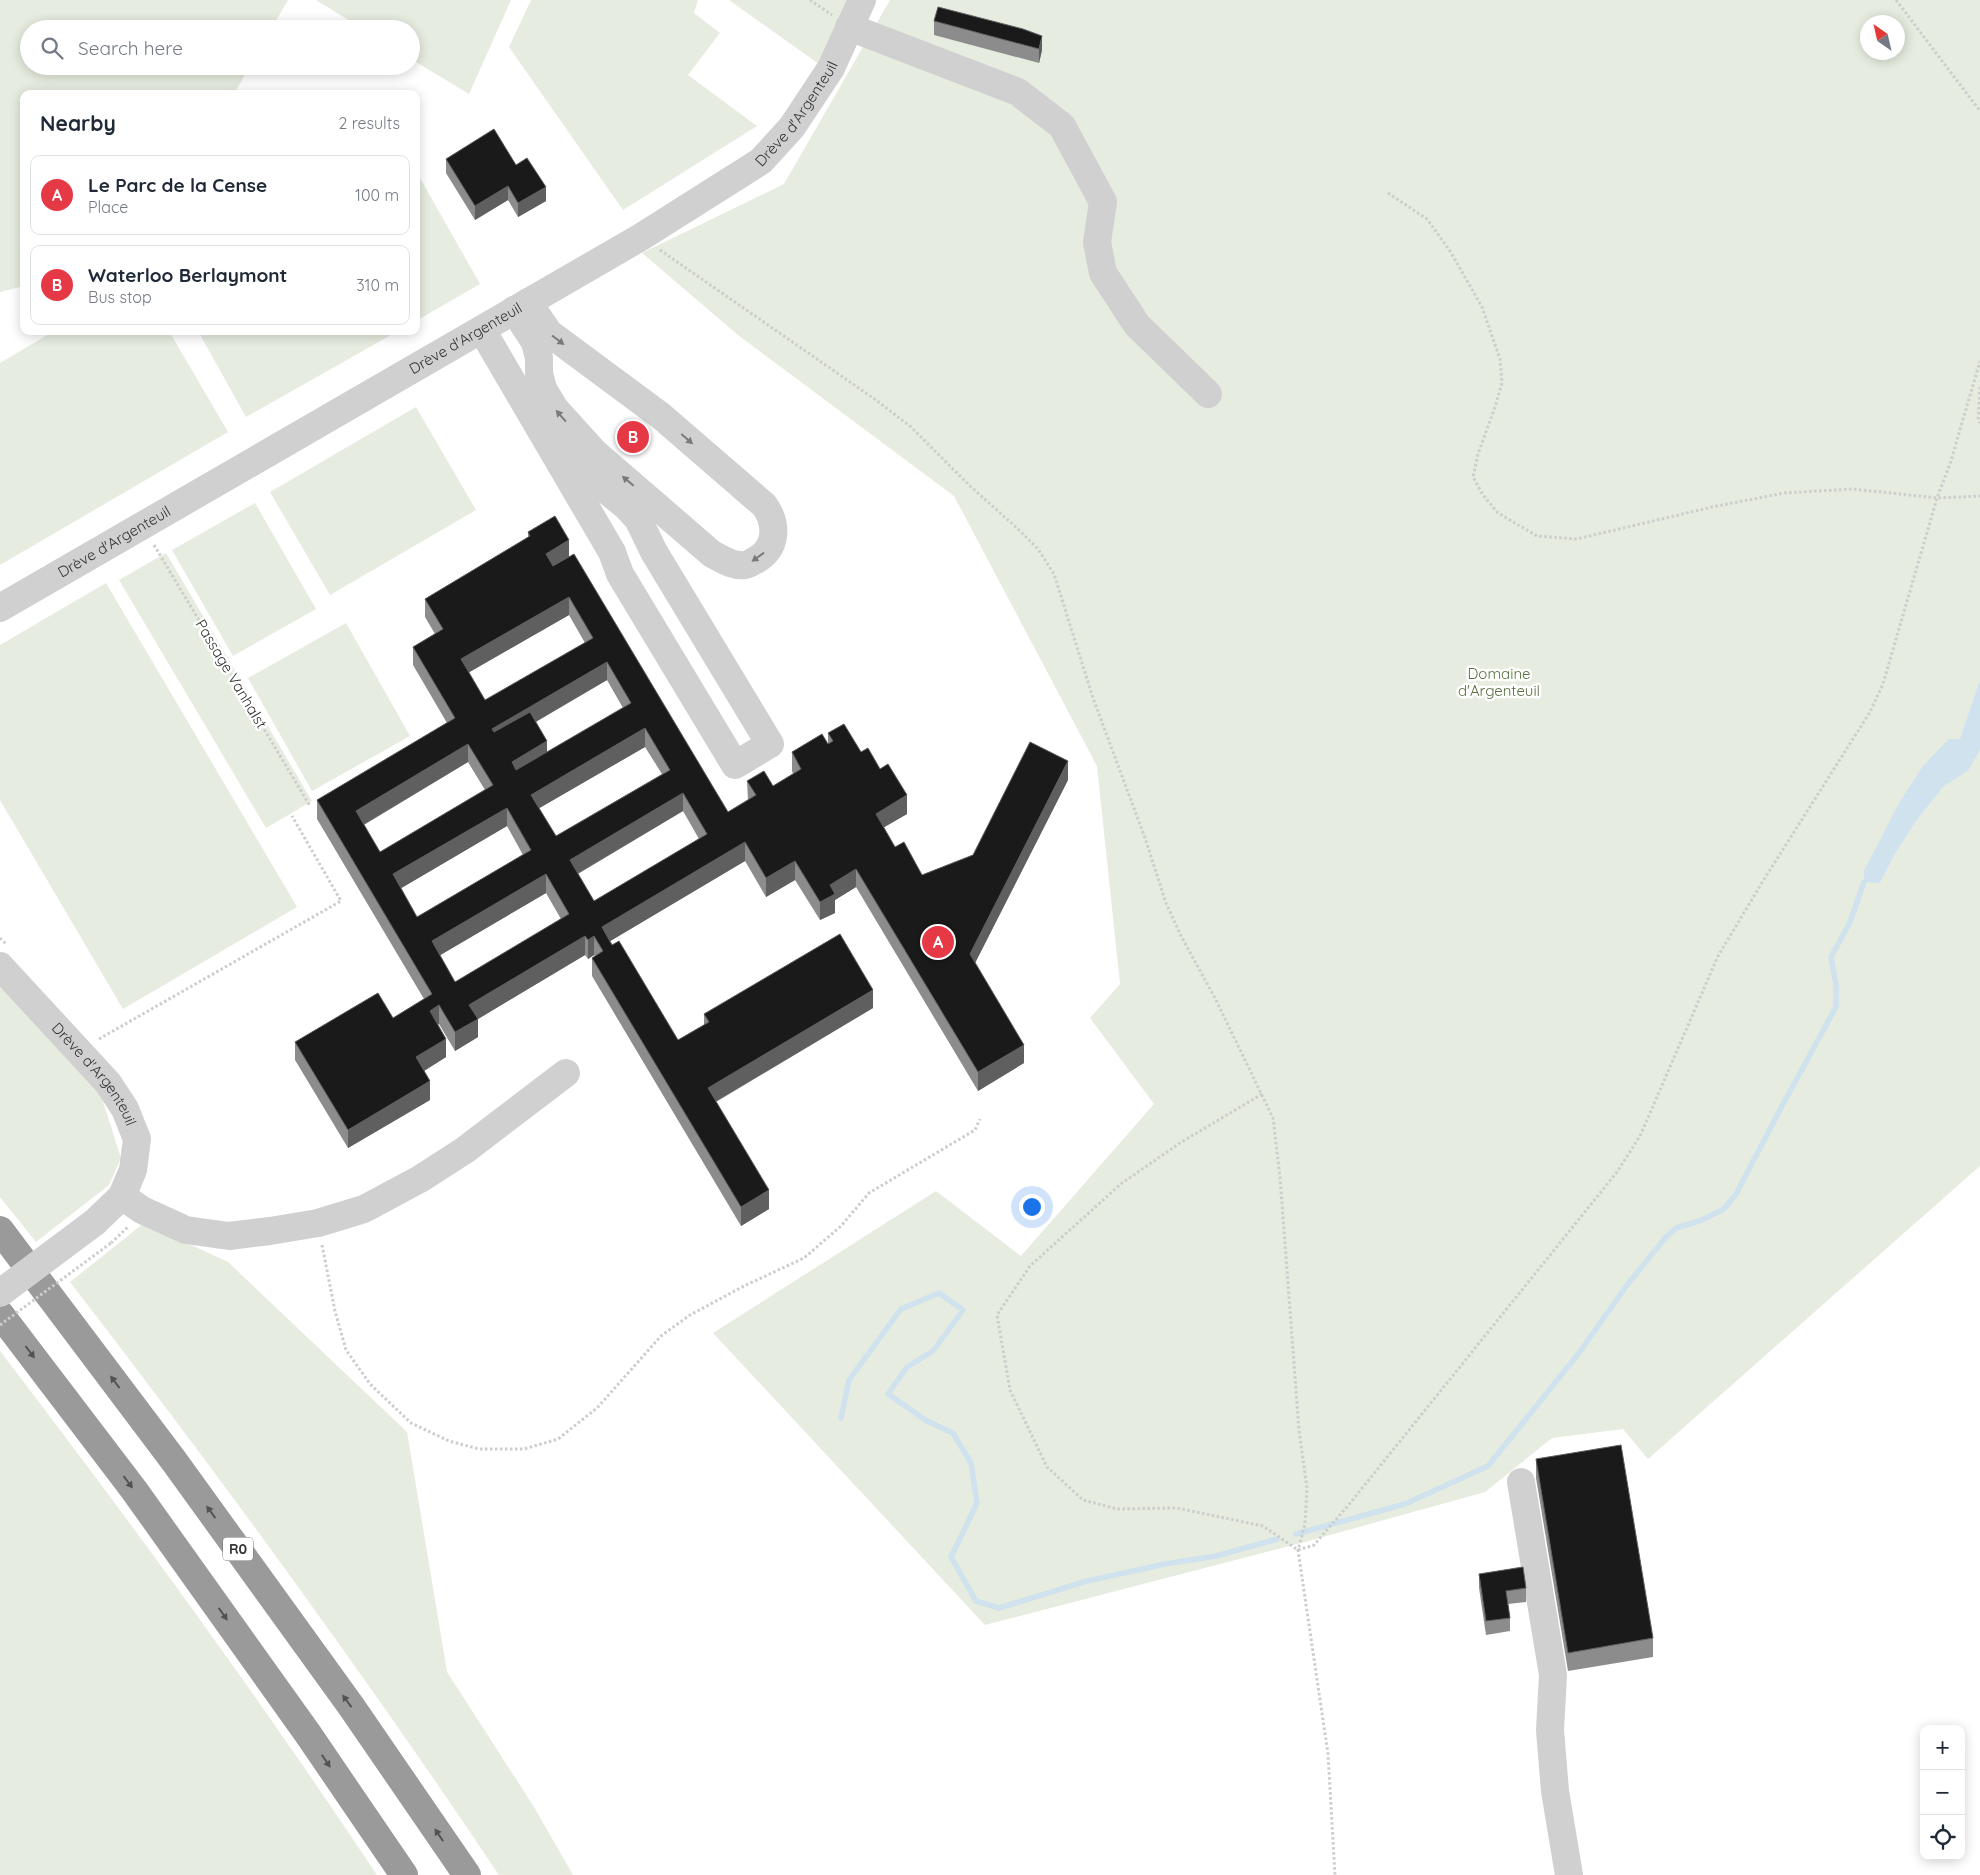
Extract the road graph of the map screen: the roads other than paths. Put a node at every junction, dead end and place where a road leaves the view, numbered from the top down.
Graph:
1 (862, 0) edge
2 (849, 27) junction
3 (521, 306) junction
4 (482, 330) junction
5 (1208, 394) dead end
6 (536, 421) junction
7 (646, 532) junction
8 (612, 552) junction
9 (0, 608) edge
10 (0, 966) edge
11 (566, 1073) dead end
12 (122, 1196) junction
13 (0, 1230) edge
14 (0, 1293) edge
15 (0, 1314) edge
16 (1521, 1482) dead end
17 (404, 1875) edge
18 (467, 1875) edge
19 (1569, 1875) edge

1 - 2 street, Drève d'Argenteuil
2 - 3 street, Drève d'Argenteuil
2 - 5 street
3 -> 3 street
3 - 4 street, Drève d'Argenteuil
4 - 6 street
4 - 9 street, Drève d'Argenteuil
6 - 7 street
6 - 8 street
7 - 8 street
7 - 8 street
10 - 12 street, Drève d'Argenteuil
11 - 12 street
12 - 14 street, Drève d'Argenteuil, bridge
18 -> 13 highway, R0
15 -> 17 highway
16 - 19 street

